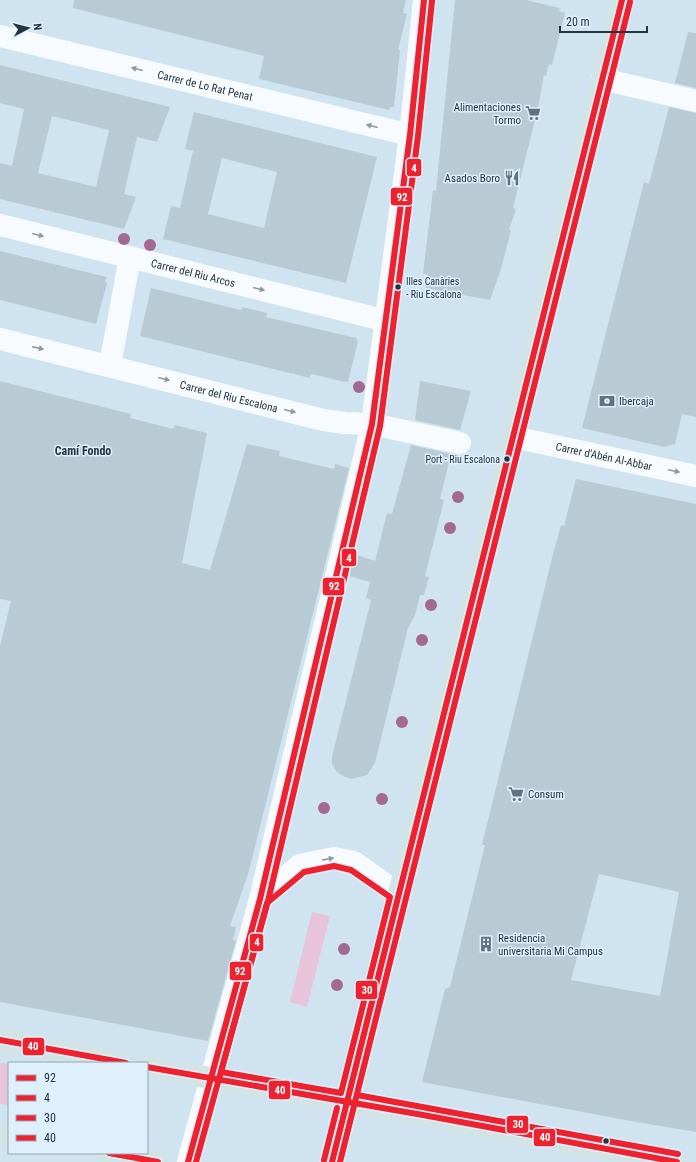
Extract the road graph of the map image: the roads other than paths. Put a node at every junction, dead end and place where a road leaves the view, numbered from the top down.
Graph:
1 (424, 0) edge
2 (622, 0) edge
3 (0, 36) edge
4 (602, 79) junction
5 (696, 101) edge
6 (410, 135) junction
7 (0, 225) edge
8 (130, 257) junction
9 (387, 321) junction
10 (0, 338) edge
11 (110, 365) junction
12 (372, 424) junction
13 (513, 437) junction
14 (460, 443) dead end
15 (696, 476) edge
16 (399, 894) junction
17 (260, 899) junction
18 (0, 1040) edge
19 (121, 1062) edge
20 (148, 1067) edge
21 (211, 1078) junction
22 (347, 1102) junction
23 (114, 1154) edge
24 (158, 1162) edge
25 (188, 1162) edge
26 (332, 1162) edge
27 (677, 1162) edge

1 - 6 street
2 - 4 main road
6 -> 3 street, Carrer de Lo Rat Penat
4 - 5 street
4 - 13 main road
6 - 9 street
7 -> 8 street, Carrer del Riu Arcos
8 -> 9 street, Carrer del Riu Arcos
8 - 11 street
9 - 12 street
10 -> 11 street, Carrer del Riu Escalona
11 -> 12 street, Carrer del Riu Escalona
12 - 14 street, Carrer del Riu Escalona
12 - 17 street
13 -> 15 street, Carrer d'Abén Al-Abbar
13 - 16 main road
17 -> 16 street
16 - 22 main road
17 - 21 street
18 - 19 main road
20 - 21 main road
21 - 22 main road
21 - 25 street
22 - 26 main road
22 - 27 main road
23 - 24 main road

